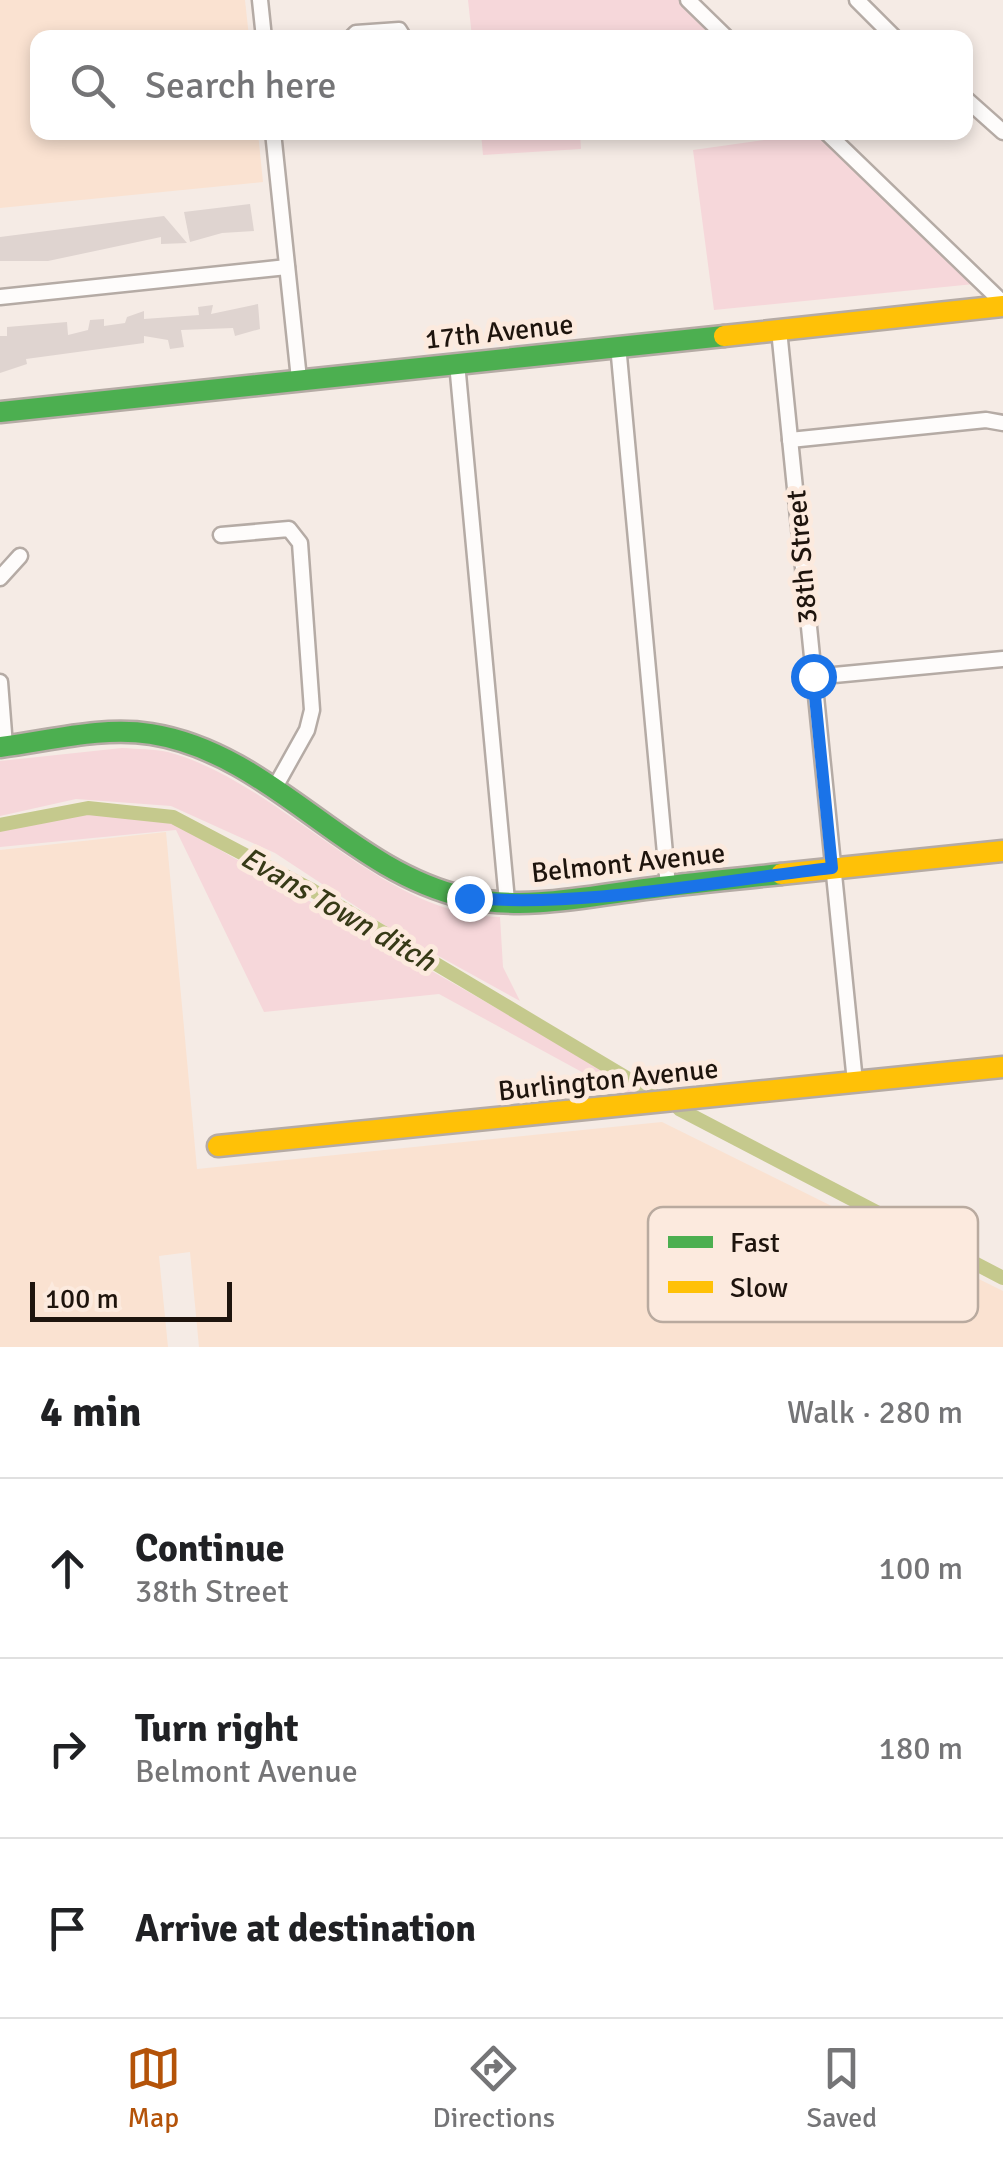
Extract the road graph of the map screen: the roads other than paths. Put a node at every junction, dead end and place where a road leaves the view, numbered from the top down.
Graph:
1 (260, 0) edge
2 (688, 0) edge
3 (857, 0) edge
4 (263, 30) edge
5 (719, 30) edge
6 (888, 30) edge
7 (973, 105) edge
8 (1003, 132) edge
9 (275, 140) edge
10 (834, 140) edge
11 (287, 267) junction
12 (0, 297) edge
13 (1003, 305) edge
14 (780, 330) junction
15 (618, 345) junction
16 (457, 363) junction
17 (299, 379) junction
18 (0, 412) edge
19 (1003, 423) edge
20 (790, 440) junction
21 (221, 536) dead end
22 (20, 556) dead end
23 (0, 578) edge
24 (1003, 659) edge
25 (813, 676) junction
26 (0, 682) edge
27 (3, 746) edge
28 (274, 789) junction
29 (1003, 851) edge
30 (832, 868) junction
31 (668, 886) junction
32 (508, 902) junction
33 (1003, 1067) edge
34 (855, 1082) junction
35 (218, 1146) dead end

1 - 4 street
2 - 5 street
3 - 6 street
7 - 8 street
9 - 11 street
10 - 13 street
11 - 12 street
11 - 17 street
13 - 14 street, 17th Avenue
14 - 15 street, 17th Avenue
14 - 20 street, 38th Street
15 - 16 street, 17th Avenue
15 - 31 street
16 - 17 street, 17th Avenue
16 - 32 street
17 - 18 street, 17th Avenue
19 - 20 street
20 - 25 street, 38th Street
21 - 28 street
22 - 23 street
24 - 25 street
25 - 30 street, 38th Street
26 - 27 street
27 - 28 street, Belmont Avenue
28 - 32 street, Belmont Avenue
29 - 30 street, Belmont Avenue
30 - 31 street, Belmont Avenue
30 - 34 street, 38th Street
31 - 32 street, Belmont Avenue
33 - 34 street, Burlington Avenue
34 - 35 street, Burlington Avenue

